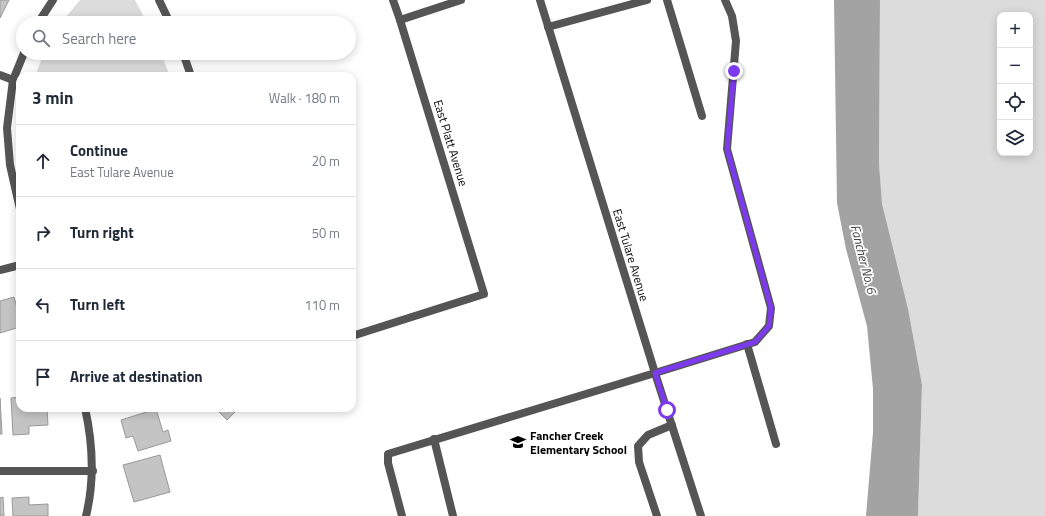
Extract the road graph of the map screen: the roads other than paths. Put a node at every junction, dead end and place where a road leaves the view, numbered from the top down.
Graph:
1 (53, 0) edge
2 (159, 0) edge
3 (393, 0) edge
4 (461, 0) edge
5 (540, 0) edge
6 (647, 0) edge
7 (667, 0) edge
8 (725, 0) edge
9 (43, 16) edge
10 (167, 16) edge
11 (400, 20) junction
12 (548, 27) junction
13 (21, 60) edge
14 (185, 60) edge
15 (16, 72) edge
16 (190, 72) edge
17 (16, 73) edge
18 (0, 76) edge
19 (13, 80) junction
20 (702, 116) dead end
21 (16, 191) edge
22 (16, 265) edge
23 (0, 270) edge
24 (356, 335) edge
25 (747, 344) junction
26 (655, 373) junction
27 (86, 412) edge
28 (672, 425) junction
29 (434, 439) junction
30 (776, 444) dead end
31 (0, 471) edge
32 (93, 471) junction
33 (86, 516) edge
34 (402, 516) edge
35 (453, 516) edge
36 (657, 516) edge
37 (701, 516) edge

1 - 9 street
2 - 10 street
3 - 11 street, East Platt Avenue
4 - 11 street
5 - 12 street, East Tulare Avenue
6 - 12 street
7 - 20 street
8 - 25 street
11 - 24 street, East Platt Avenue
12 - 26 street, East Tulare Avenue
13 - 15 street
14 - 16 street
17 - 19 street
18 - 19 street
19 - 21 street
22 - 23 street
25 - 26 street
25 - 30 street
26 - 28 street, East Tulare Avenue
26 - 29 street
27 - 32 street
28 - 36 street
28 - 37 street, East Tulare Avenue
29 - 34 street
29 - 35 street
31 - 32 street
32 - 33 street

